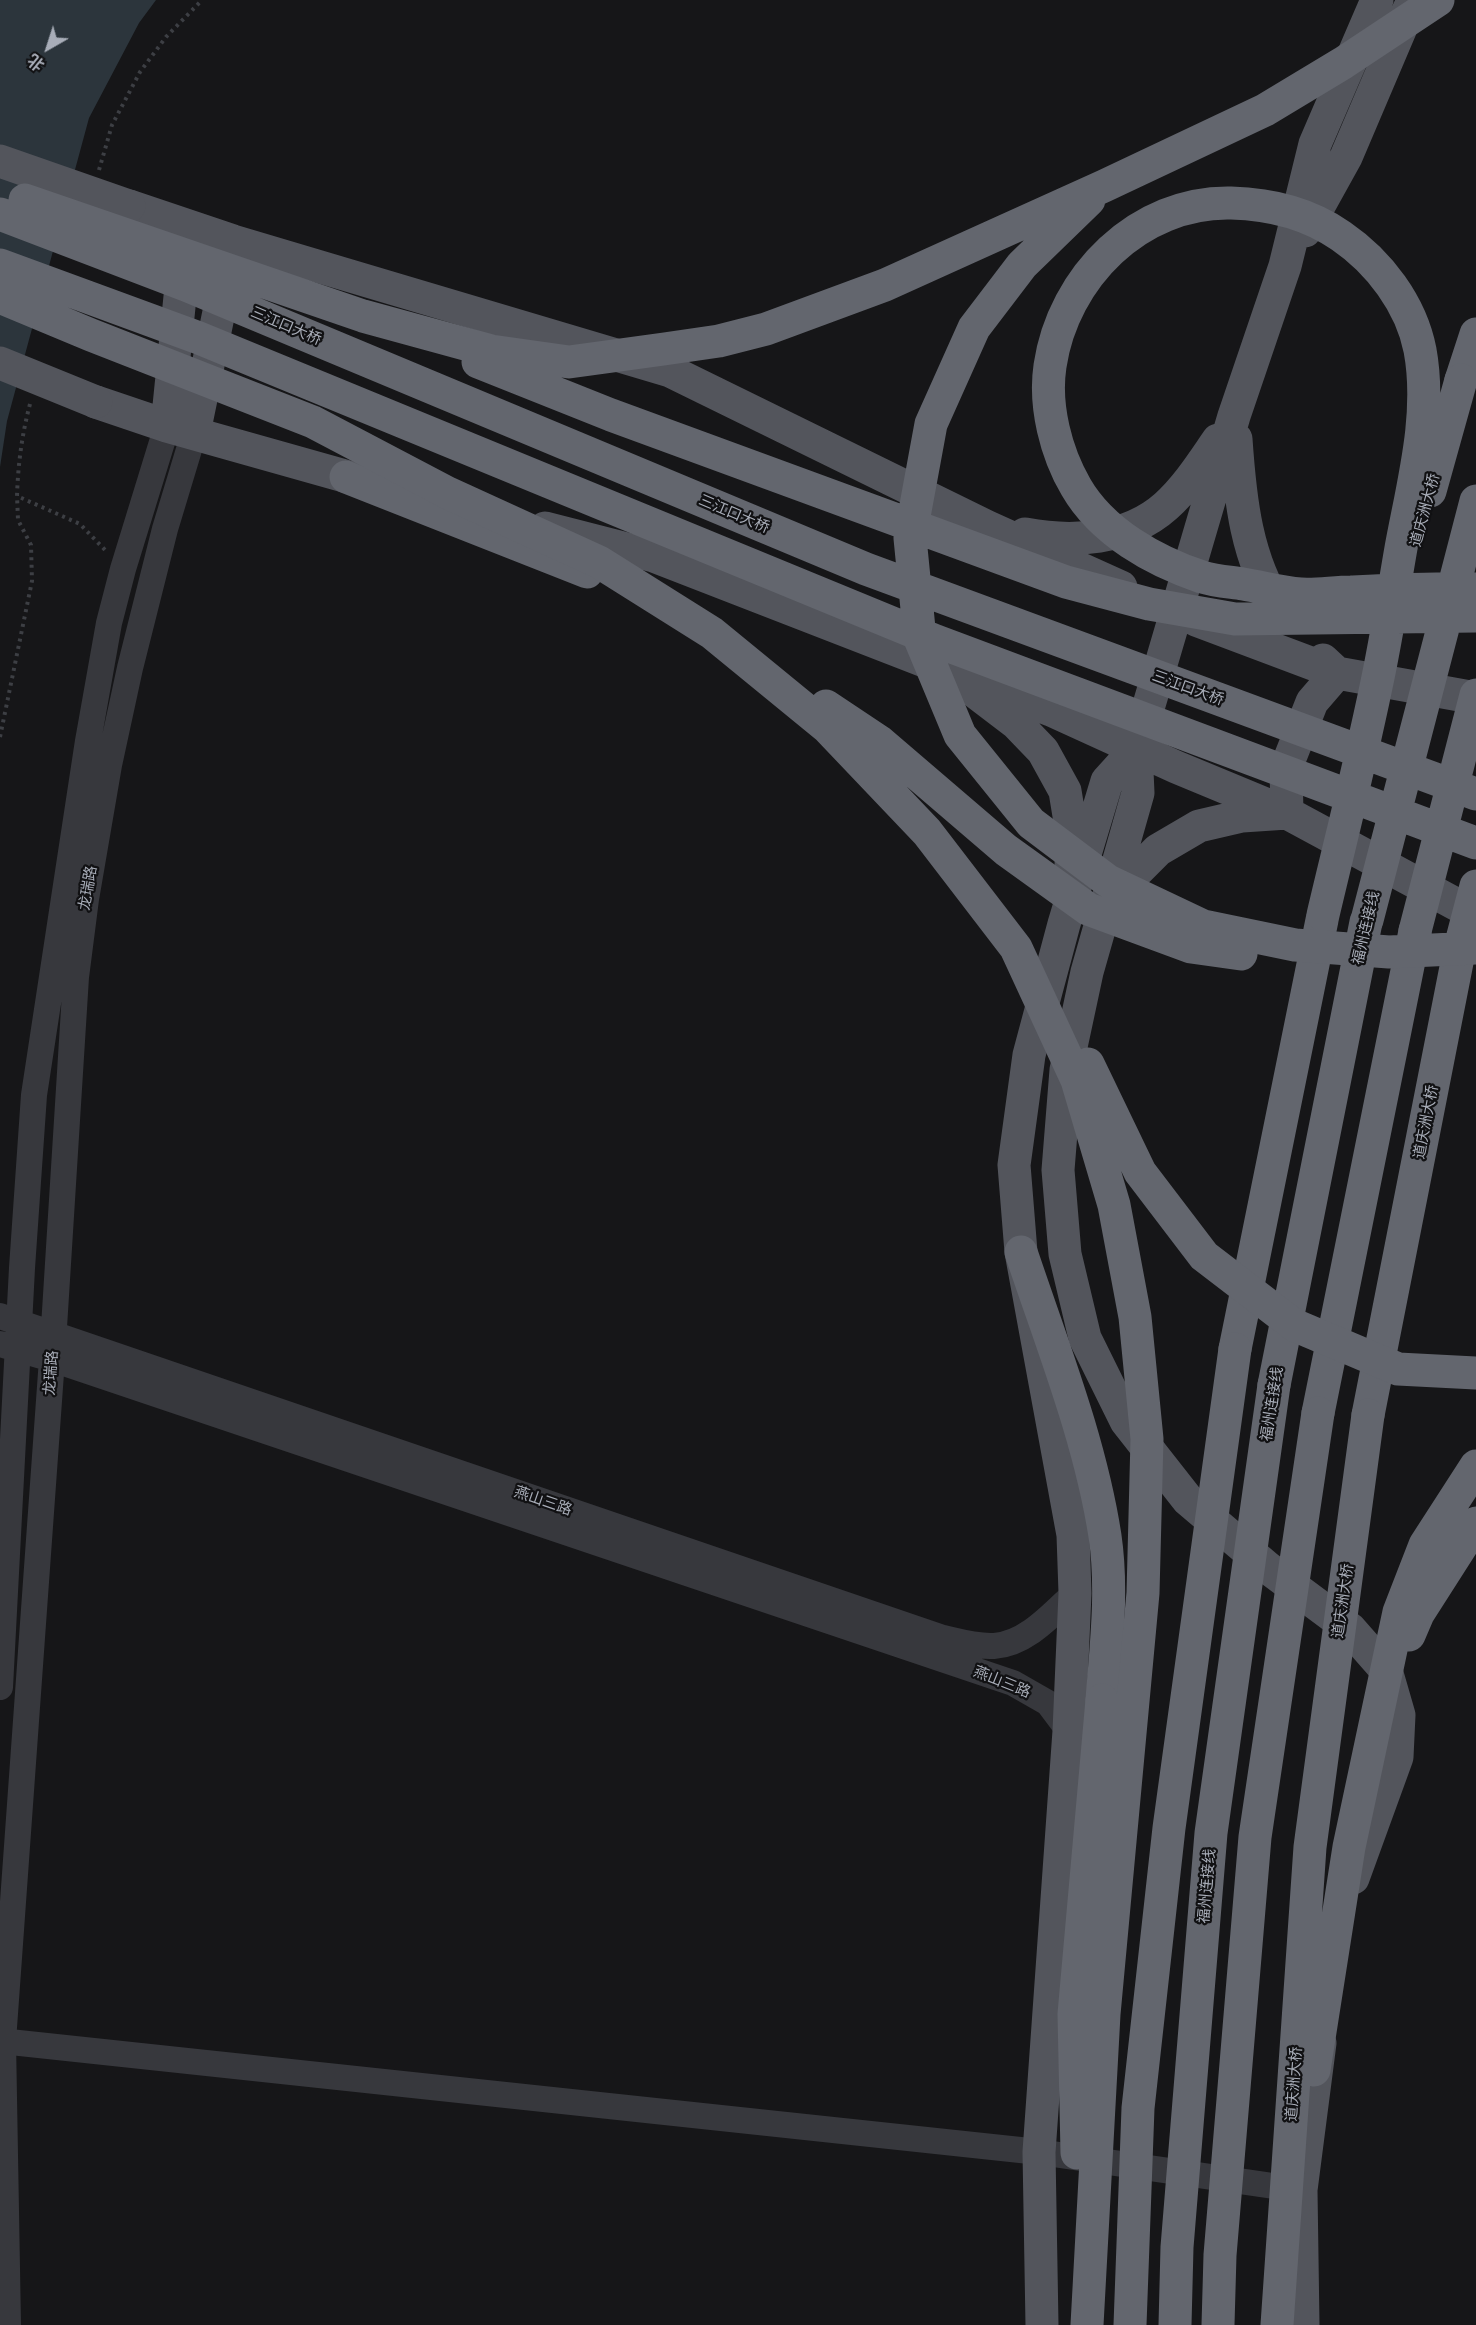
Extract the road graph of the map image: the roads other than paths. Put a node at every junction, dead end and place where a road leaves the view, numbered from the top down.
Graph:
1 (1377, 0) edge
2 (1413, 0) edge
3 (1438, 0) edge
4 (0, 161) edge
5 (1104, 186) junction
6 (0, 191) edge
7 (0, 214) edge
8 (187, 225) junction
9 (233, 241) junction
10 (0, 265) edge
11 (1285, 266) junction
12 (0, 297) edge
13 (363, 316) junction
14 (1476, 334) edge
15 (0, 363) edge
16 (1234, 416) junction
17 (180, 429) junction
18 (346, 477) junction
19 (1476, 501) edge
20 (988, 527) junction
21 (1476, 589) edge
22 (1178, 613) junction
23 (1476, 616) edge
24 (888, 647) junction
25 (1337, 673) junction
26 (1376, 688) junction
27 (1476, 697) edge
28 (1136, 749) junction
29 (1476, 794) edge
30 (1287, 813) junction
31 (1476, 843) edge
32 (1476, 886) edge
33 (1476, 915) edge
34 (1064, 924) junction
35 (1096, 941) junction
36 (1468, 947) edge
37 (1016, 948) junction
38 (1389, 952) junction
39 (1053, 963) junction
40 (1088, 972) junction
41 (1021, 1252) junction
42 (10, 1320) edge
43 (10, 1346) edge
44 (53, 1347) junction
45 (1476, 1372) edge
46 (1476, 1466) edge
47 (1476, 1523) edge
48 (1075, 1593) junction
49 (0, 1688) edge
50 (1376, 1721) junction
51 (1069, 1731) junction
52 (1, 2041) edge
53 (1039, 2152) junction
54 (1301, 2190) junction
55 (1280, 2285) junction
56 (8, 2325) edge
57 (1042, 2325) edge
58 (1082, 2325) edge
59 (1087, 2325) edge
60 (1130, 2325) edge
61 (1175, 2325) edge
62 (1218, 2325) edge
63 (1278, 2325) edge
64 (1304, 2325) edge

1 - 11 main road
2 - 11 main road
3 - 5 highway, bridge
4 - 8 main road, bridge
5 - 13 highway, bridge
5 - 38 highway, bridge
6 - 13 highway, bridge
7 - 29 highway, 三江口大桥, bridge
8 - 9 main road
8 - 17 main road
9 - 17 main road
9 - 20 main road
10 - 31 highway, bridge
11 - 16 main road
12 - 37 highway, bridge
13 - 23 highway, bridge
14 - 26 highway, 道庆洲大桥, bridge
15 - 17 main road, bridge
16 - 20 main road
16 - 22 main road
16 - 25 main road
17 - 18 main road
17 - 42 street, 龙瑞路
17 - 44 street, 龙瑞路
18 - 24 main road
18 - 38 highway, bridge
19 - 61 highway, 福州连接线, bridge
20 - 22 main road
21 - 26 highway, bridge
22 - 25 main road
22 - 28 main road
24 - 28 main road
24 - 34 main road
25 - 27 main road
25 - 30 main road
26 - 60 highway, bridge
27 - 62 highway, bridge
28 - 30 main road
28 - 34 main road
28 - 35 main road
30 - 33 main road
30 - 35 main road
32 - 36 highway, 道庆洲大桥, bridge
34 - 39 main road
35 - 40 main road
36 - 38 highway, bridge
36 - 55 highway, 道庆洲大桥, bridge
37 - 45 highway, bridge
37 - 59 highway, bridge
39 - 40 main road
39 - 41 main road
40 - 54 main road
41 - 48 main road
41 - 58 highway, bridge
42 - 43 street, 龙瑞路
42 - 44 street, 燕山三路
43 - 44 street, 燕山三路
43 - 49 street, 龙瑞路
44 - 48 street, 燕山三路
44 - 51 street, 燕山三路
44 - 52 street, 龙瑞路
46 - 50 highway, bridge
47 - 50 highway, bridge
48 - 51 main road
50 - 55 highway, bridge
51 - 53 main road
52 - 53 street
52 - 56 street, 龙瑞路
53 - 54 street
53 - 57 main road
54 - 64 main road
55 - 63 highway, 道庆洲大桥, bridge

